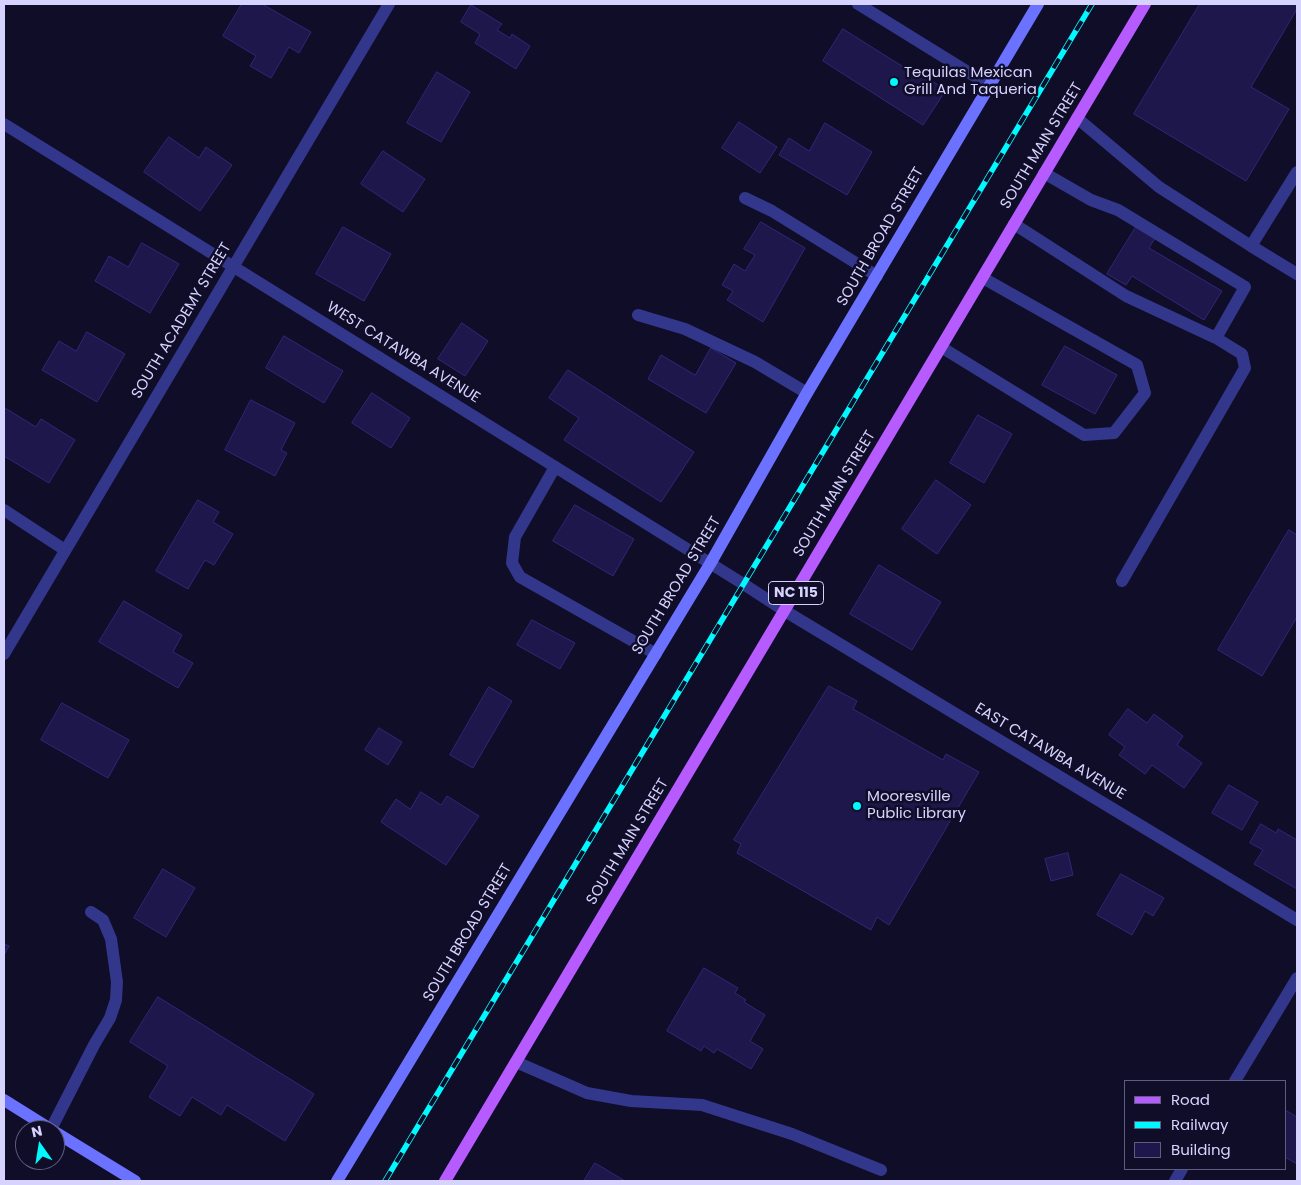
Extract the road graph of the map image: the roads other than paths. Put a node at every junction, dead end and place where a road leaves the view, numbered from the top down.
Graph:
1 (389, 4) edge
2 (858, 4) edge
3 (1145, 4) edge
4 (1034, 5) edge
5 (989, 85) junction
6 (1077, 118) junction
7 (4, 124) edge
8 (1297, 172) edge
9 (1044, 173) junction
10 (745, 198) dead end
11 (1014, 224) junction
12 (1251, 246) junction
13 (234, 267) junction
14 (1297, 274) edge
15 (877, 276) junction
16 (982, 278) junction
17 (638, 315) dead end
18 (1216, 338) junction
19 (941, 347) junction
20 (807, 393) junction
21 (555, 468) junction
22 (4, 510) edge
23 (66, 550) junction
24 (710, 564) junction
25 (1122, 581) dead end
26 (785, 611) junction
27 (4, 654) edge
28 (656, 654) junction
29 (90, 912) dead end
30 (1297, 920) edge
31 (1297, 978) edge
32 (516, 1062) junction
33 (1236, 1080) edge
34 (4, 1100) edge
35 (37, 1120) edge
36 (58, 1120) edge
37 (65, 1137) edge
38 (881, 1170) dead end
39 (1181, 1170) edge
40 (135, 1181) edge
41 (337, 1181) edge
42 (445, 1181) edge
43 (1175, 1181) edge

1 - 13 street, SOUTH ACADEMY STREET
2 - 5 street
3 - 6 main road, SOUTH MAIN STREET / NC 115
4 - 5 street, SOUTH BROAD STREET
5 - 15 street, SOUTH BROAD STREET
6 - 9 main road, SOUTH MAIN STREET / NC 115
6 - 12 street
7 - 13 street, WEST CATAWBA AVENUE
8 - 12 street
9 - 11 main road, SOUTH MAIN STREET / NC 115
9 - 18 street
10 - 15 street
11 - 16 main road, SOUTH MAIN STREET / NC 115
11 - 18 street
12 - 14 street
13 - 21 street, WEST CATAWBA AVENUE
13 - 23 street, SOUTH ACADEMY STREET
15 - 20 street, SOUTH BROAD STREET
16 - 19 main road, SOUTH MAIN STREET / NC 115
16 - 19 street
17 - 20 street
18 - 25 street
19 - 26 main road, SOUTH MAIN STREET / NC 115
20 - 24 street, SOUTH BROAD STREET
21 - 24 street, WEST CATAWBA AVENUE
21 - 28 street
22 - 23 street
23 - 27 street, SOUTH ACADEMY STREET
24 - 26 street, WEST CATAWBA AVENUE
24 - 28 street, SOUTH BROAD STREET
26 - 30 street, EAST CATAWBA AVENUE
26 - 32 main road, SOUTH MAIN STREET / NC 115
28 - 41 street, SOUTH BROAD STREET
29 - 36 street
31 - 33 street
32 - 38 street
32 - 42 main road, SOUTH MAIN STREET / NC 115
34 - 35 street
37 - 40 street
39 - 43 street

